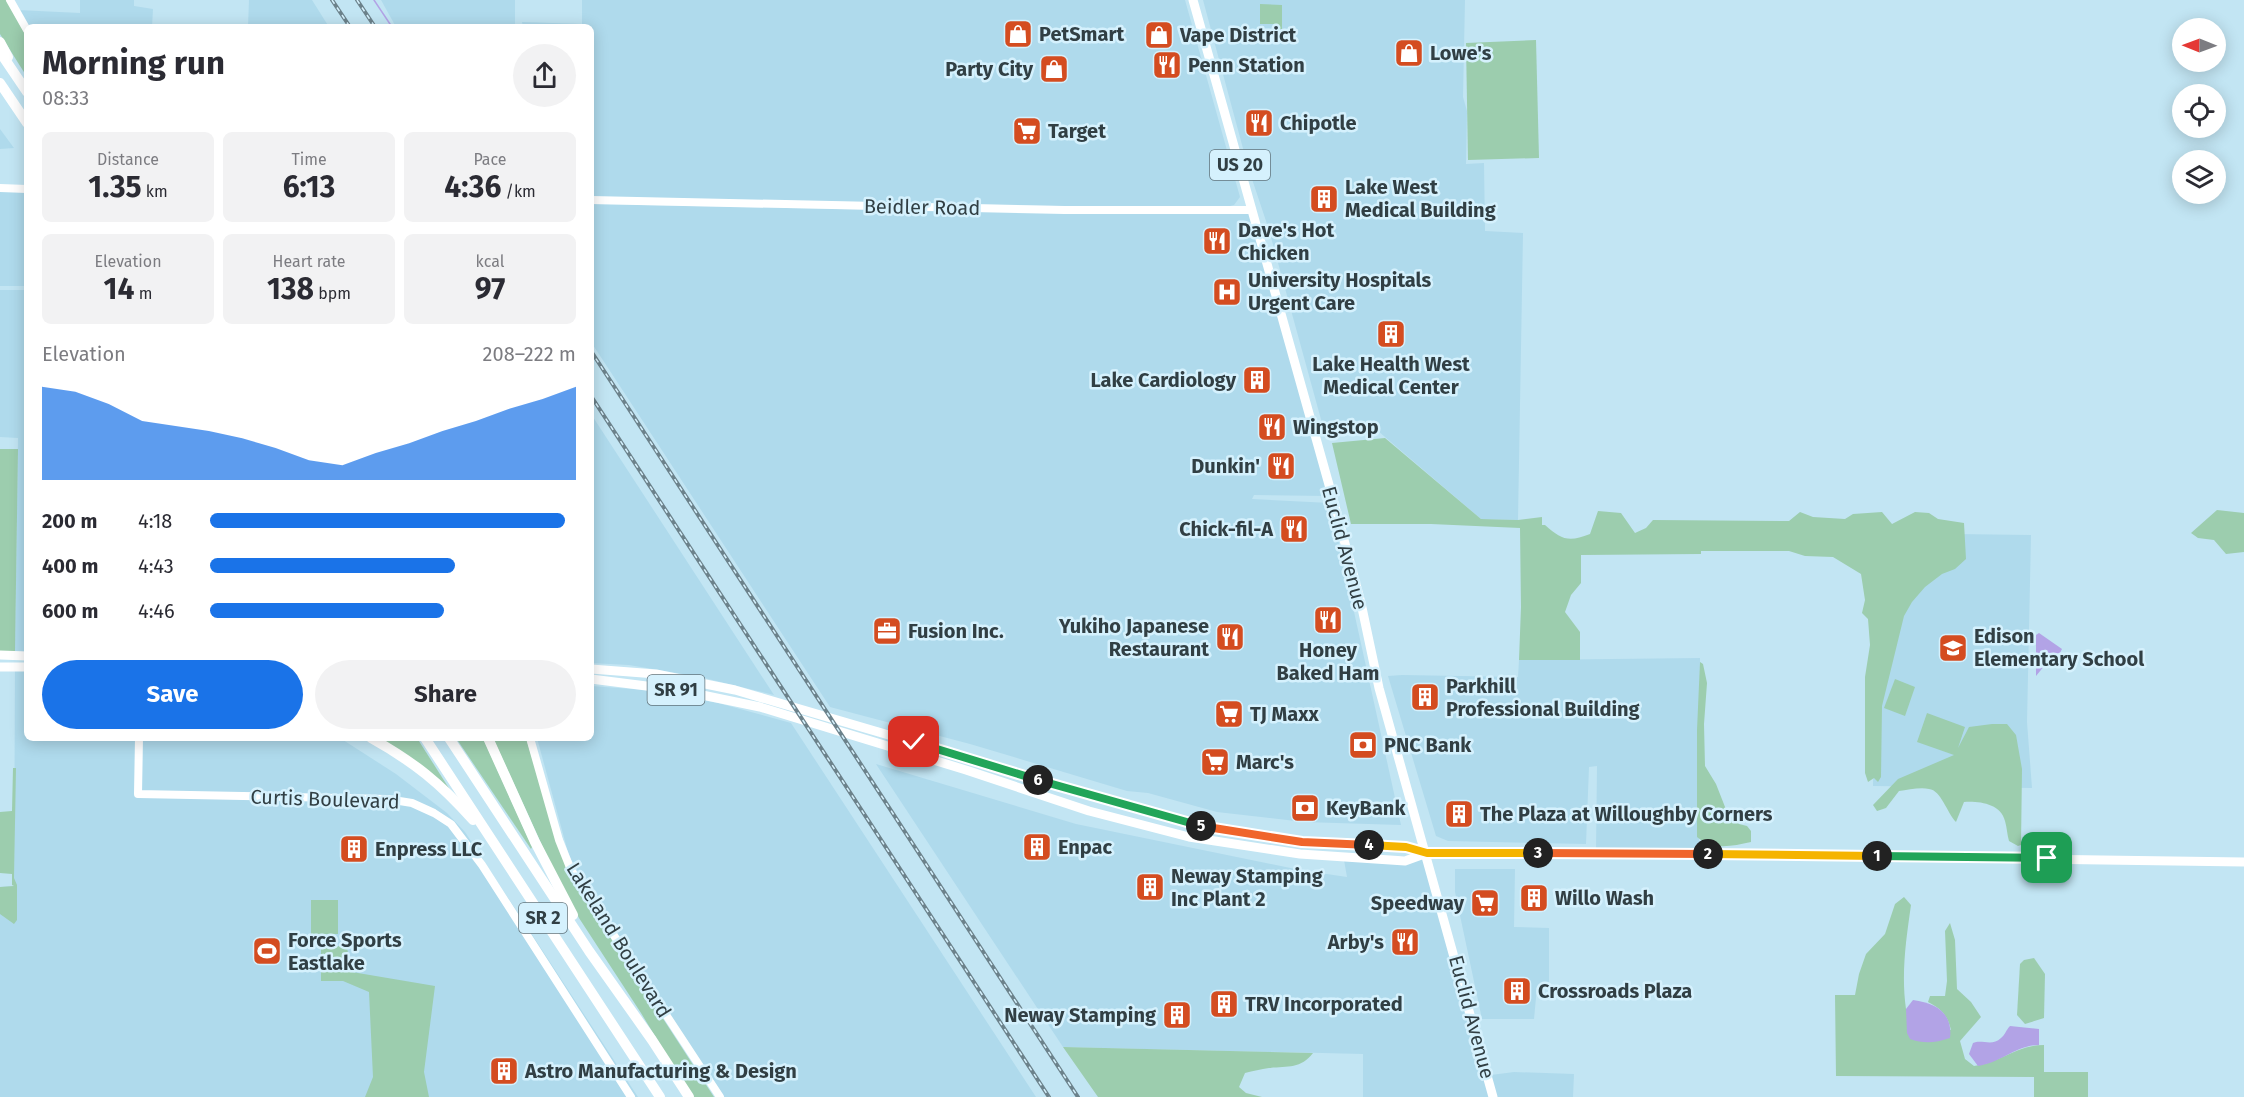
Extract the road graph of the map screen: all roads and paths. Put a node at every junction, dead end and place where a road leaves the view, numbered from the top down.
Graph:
1 (10, 0) edge
2 (1193, 0) edge
3 (24, 25) edge
4 (0, 42) edge
5 (0, 52) edge
6 (0, 83) edge
7 (24, 88) edge
8 (24, 119) edge
9 (0, 188) edge
10 (24, 189) edge
11 (594, 200) edge
12 (1252, 210) junction
13 (0, 655) edge
14 (24, 656) edge
15 (0, 667) edge
16 (24, 667) edge
17 (594, 669) edge
18 (594, 679) edge
19 (139, 741) edge
20 (376, 741) edge
21 (427, 741) edge
22 (451, 741) edge
23 (489, 741) edge
24 (531, 741) edge
25 (496, 847) junction
26 (1427, 853) junction
27 (2244, 862) edge
28 (589, 951) junction
29 (631, 1097) edge
30 (660, 1097) edge
31 (689, 1097) edge
32 (720, 1097) edge
33 (1493, 1097) edge

1 - 3 street
2 - 12 main road, Euclid Avenue / US 20
4 - 7 highway
5 - 7 highway
6 - 8 highway
9 - 10 street
11 - 12 street, Beidler Road
12 - 26 main road, Euclid Avenue / US 20
13 - 14 main road
15 - 16 main road
17 - 26 main road, SR 91
18 - 26 main road, SR 91
19 - 29 street, Curtis Boulevard
20 - 25 highway
21 - 25 highway, SR 2
22 - 28 highway, SR 2
23 - 28 highway
24 - 32 street, Lakeland Boulevard
25 - 30 highway, SR 2
26 - 27 main road, SR 91
26 - 33 main road, Euclid Avenue / US 20
28 - 31 highway, SR 2

